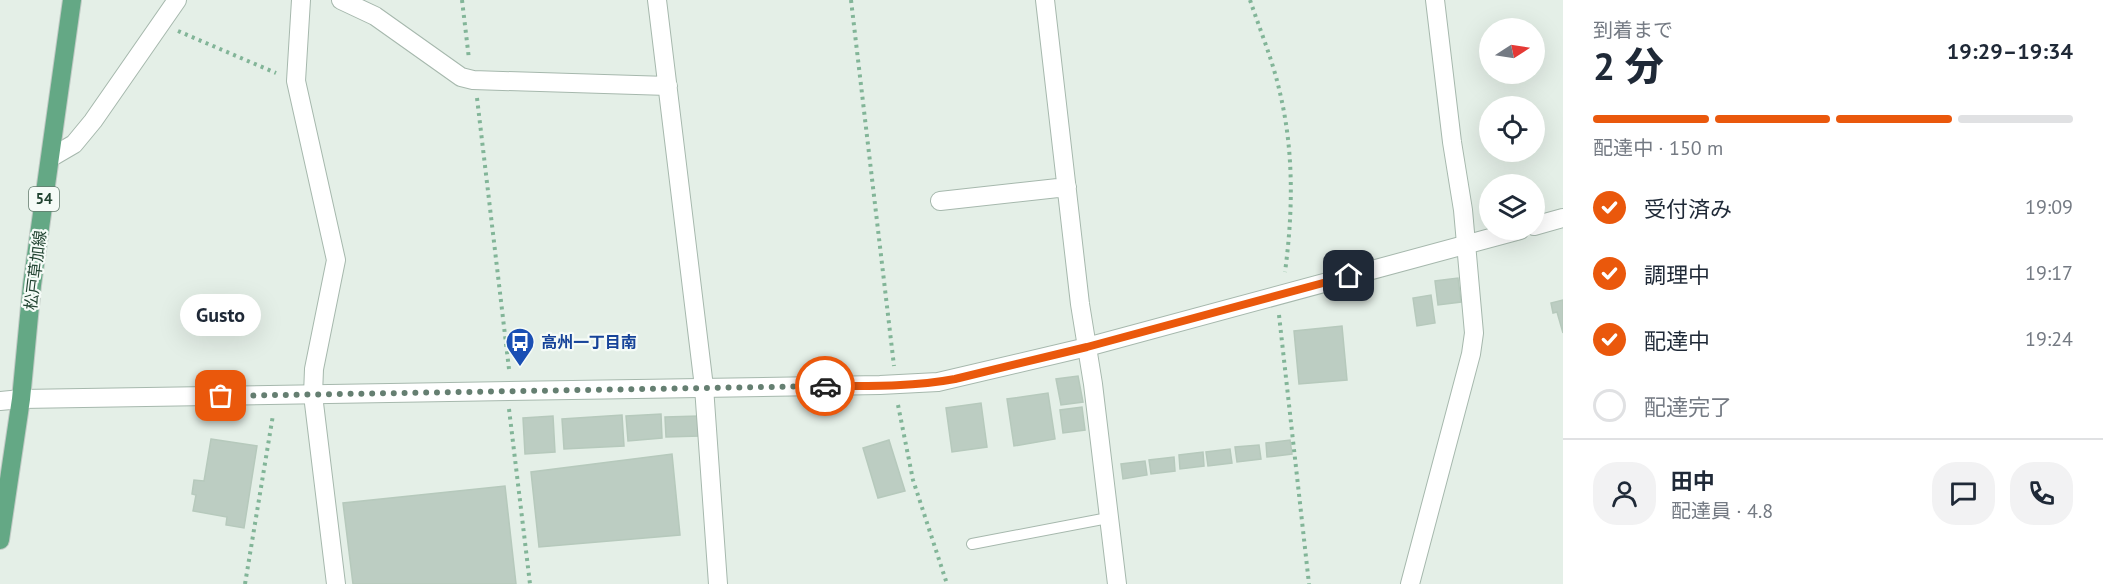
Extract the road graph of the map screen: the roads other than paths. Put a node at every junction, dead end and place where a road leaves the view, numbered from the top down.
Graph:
1 (72, 0) edge
2 (177, 0) edge
3 (301, 0) edge
4 (341, 0) edge
5 (657, 0) edge
6 (1045, 0) edge
7 (1435, 0) edge
8 (668, 86) junction
9 (50, 158) junction
10 (1067, 187) junction
11 (940, 201) dead end
12 (1563, 218) edge
13 (1545, 223) edge
14 (1481, 240) edge
15 (1465, 244) junction
16 (1087, 347) junction
17 (704, 387) junction
18 (313, 395) junction
19 (21, 399) junction
20 (0, 401) edge
21 (1108, 518) junction
22 (0, 540) edge
23 (972, 544) dead end
24 (336, 584) edge
25 (718, 584) edge
26 (1117, 584) edge
27 (1410, 584) edge

1 - 9 main road, 松戸草加線 / 54
2 - 9 street
3 - 18 street
4 - 8 street
5 - 8 street
6 - 10 street
7 - 15 street
8 - 17 street
9 - 19 main road, 松戸草加線 / 54
10 - 11 street
10 - 16 street
12 - 13 street
14 - 15 street
15 - 16 street
15 - 27 street
16 - 17 street
16 - 21 street
17 - 18 street
17 - 25 street
18 - 19 street
18 - 24 street
19 - 20 street
19 - 22 main road, 松戸草加線 / 54
21 - 23 lane
21 - 26 street

